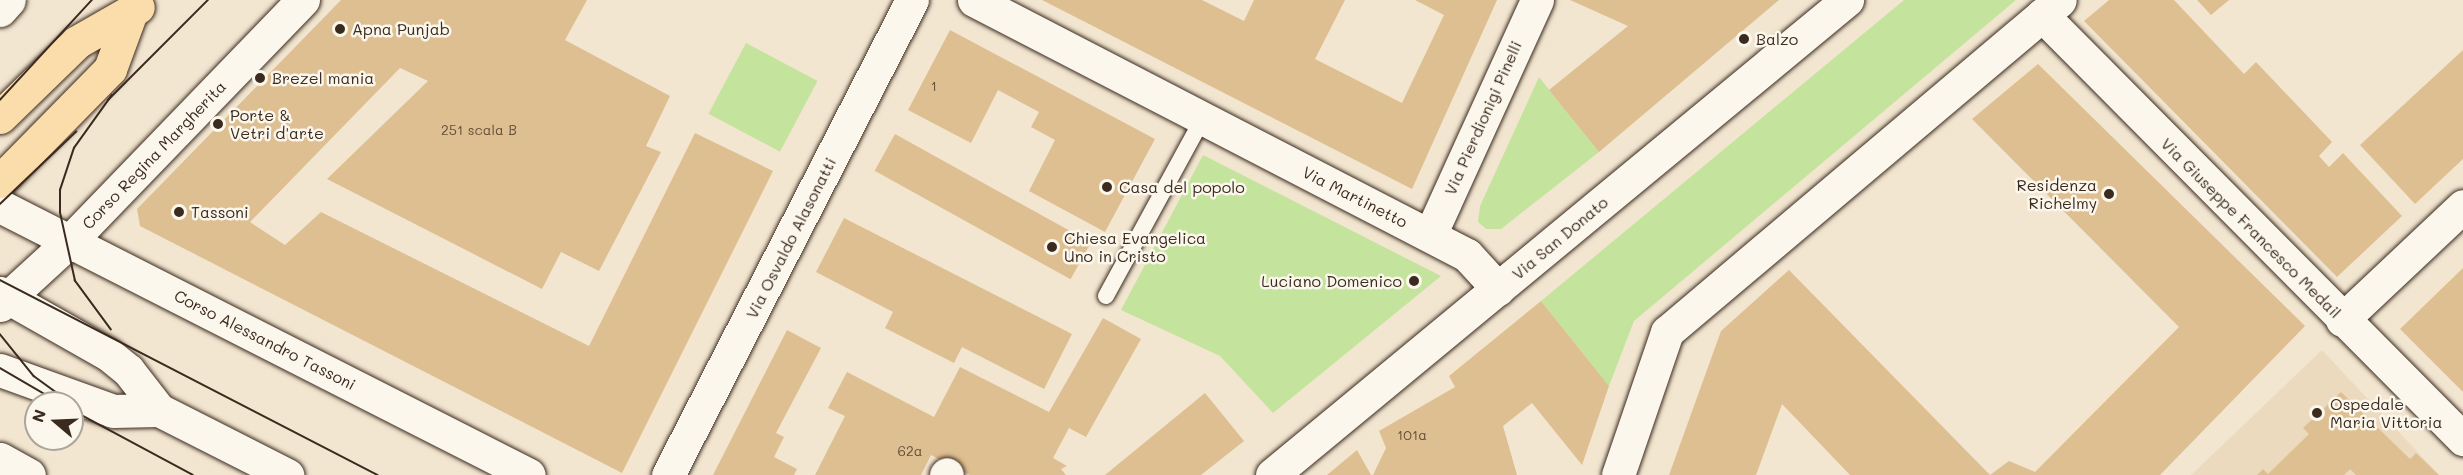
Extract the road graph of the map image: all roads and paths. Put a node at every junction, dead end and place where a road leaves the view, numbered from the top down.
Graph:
1 (303, 0) edge
2 (912, 0) edge
3 (974, 0) edge
4 (1537, 0) edge
5 (1847, 0) edge
6 (2051, 7) edge
7 (137, 8) edge
8 (0, 117) edge
9 (1203, 118) junction
10 (0, 181) edge
11 (0, 206) edge
12 (2463, 206) edge
13 (1430, 235) junction
14 (71, 240) junction
15 (1498, 289) junction
16 (1106, 296) dead end
17 (2, 299) edge
18 (2342, 320) junction
19 (0, 370) edge
20 (159, 410) junction
21 (2463, 439) edge
22 (286, 475) edge
23 (529, 475) edge
24 (668, 475) edge
25 (1272, 475) edge
26 (1618, 475) edge

1 - 14 street, Corso Regina Margherita
2 - 24 street, Via Osvaldo Alasonatti
3 - 9 street, Via Martinetto
4 - 13 street, Via Pierdionigi Pinelli
5 - 15 street, Via San Donato
6 - 18 street, Via Giuseppe Francesco Medail
6 - 26 street
7 - 8 main road
7 - 10 main road
9 - 13 street, Via Martinetto
9 - 16 lane
11 - 14 street, Corso Alessandro Tassoni
12 - 18 street
13 - 15 street, Via Martinetto
14 - 17 street, Corso Regina Margherita
14 - 23 street, Corso Alessandro Tassoni
15 - 25 street, Via San Donato
17 - 20 street
18 - 21 street, Via Giuseppe Francesco Medail
19 - 20 street
20 - 22 street

